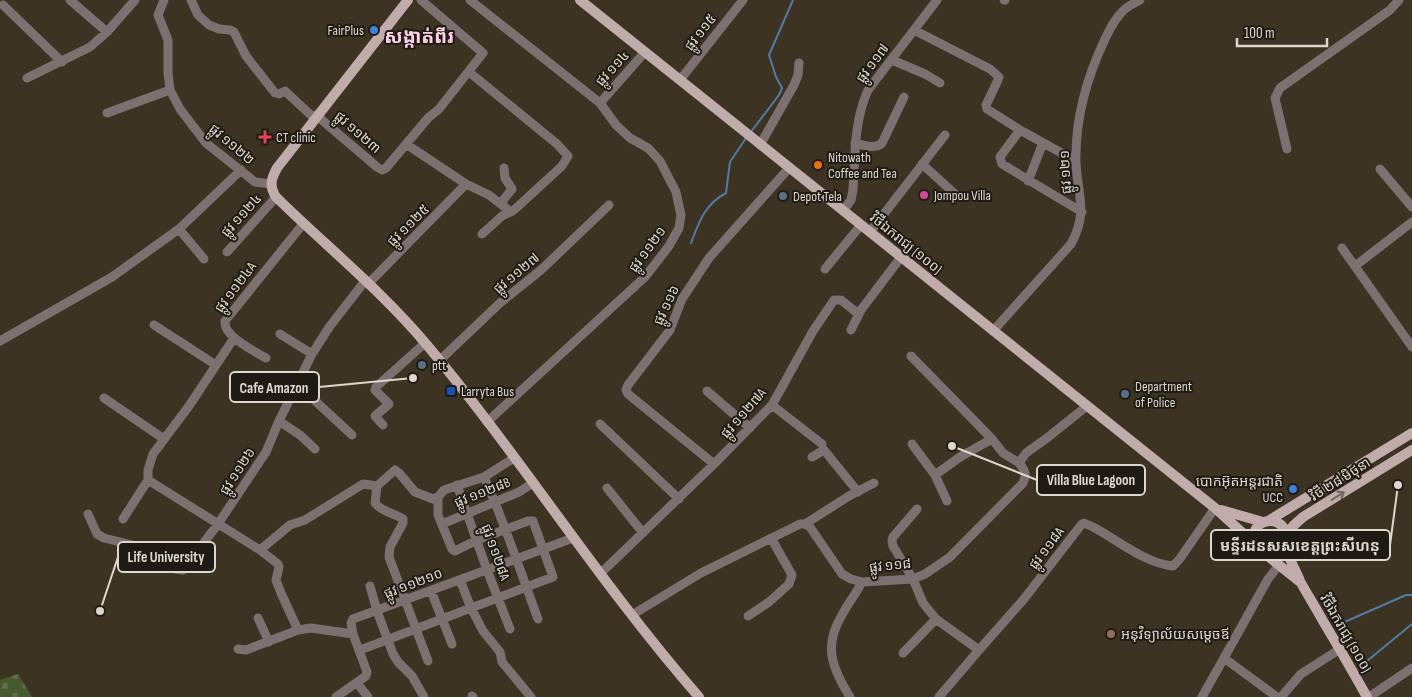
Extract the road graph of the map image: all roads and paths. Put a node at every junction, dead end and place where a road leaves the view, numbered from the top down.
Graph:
1 (70, 0) edge
2 (135, 0) edge
3 (164, 0) edge
4 (191, 0) edge
5 (408, 0) edge
6 (421, 0) edge
7 (470, 0) edge
8 (580, 0) edge
9 (743, 0) edge
10 (937, 0) edge
11 (1140, 0) edge
12 (1399, 0) edge
13 (3, 5) dead end
14 (914, 30) junction
15 (107, 32) junction
16 (645, 52) junction
17 (892, 60) junction
18 (62, 62) junction
19 (799, 63) dead end
20 (469, 72) junction
21 (27, 78) dead end
22 (680, 80) junction
23 (940, 84) dead end
24 (170, 90) junction
25 (904, 97) dead end
26 (600, 102) junction
27 (107, 113) dead end
28 (315, 117) junction
29 (1020, 130) junction
30 (944, 135) dead end
31 (757, 142) junction
32 (856, 143) junction
33 (1043, 143) junction
34 (406, 144) junction
35 (1287, 149) dead end
36 (1076, 162) junction
37 (922, 164) junction
38 (504, 168) dead end
39 (789, 168) junction
40 (1380, 169) dead end
41 (241, 170) junction
42 (1028, 180) junction
43 (271, 184) junction
44 (466, 184) junction
45 (955, 194) dead end
46 (276, 197) junction
47 (501, 203) junction
48 (609, 205) dead end
49 (1412, 207) edge
50 (843, 211) junction
51 (511, 212) junction
52 (1082, 212) junction
53 (1412, 222) edge
54 (303, 224) junction
55 (861, 225) junction
56 (179, 229) junction
57 (870, 232) junction
58 (482, 234) dead end
59 (1342, 248) dead end
60 (227, 252) dead end
61 (900, 257) junction
62 (204, 259) dead end
63 (1355, 266) junction
64 (825, 269) dead end
65 (366, 283) junction
66 (861, 310) junction
67 (154, 325) dead end
68 (851, 330) dead end
69 (993, 330) junction
70 (280, 334) dead end
71 (234, 338) junction
72 (0, 341) edge
73 (425, 343) junction
74 (1412, 347) edge
75 (312, 354) junction
76 (911, 356) dead end
77 (266, 358) dead end
78 (439, 361) junction
79 (216, 365) junction
80 (297, 384) junction
81 (707, 391) dead end
82 (104, 398) dead end
83 (772, 405) junction
84 (1088, 406) junction
85 (279, 421) junction
86 (487, 422) junction
87 (600, 424) dead end
88 (383, 425) dead end
89 (750, 428) junction
90 (1412, 433) edge
91 (352, 435) dead end
92 (164, 439) junction
93 (992, 439) junction
94 (822, 444) dead end
95 (912, 444) dead end
96 (314, 449) dead end
97 (1412, 450) edge
98 (812, 457) dead end
99 (514, 458) junction
100 (1019, 463) junction
101 (714, 464) junction
102 (935, 475) junction
103 (484, 477) junction
104 (148, 480) junction
105 (874, 483) dead end
106 (532, 484) junction
107 (457, 485) junction
108 (377, 486) junction
109 (607, 488) dead end
110 (858, 492) junction
111 (438, 497) junction
112 (679, 499) junction
113 (1304, 500) junction
114 (947, 501) dead end
115 (495, 502) junction
116 (1215, 508) junction
117 (917, 509) dead end
118 (1312, 512) junction
119 (466, 513) junction
120 (88, 514) dead end
121 (123, 519) dead end
122 (1266, 521) junction
123 (218, 524) junction
124 (442, 524) junction
125 (805, 524) junction
126 (506, 530) junction
127 (643, 533) junction
128 (573, 538) junction
129 (771, 538) junction
130 (1286, 538) junction
131 (477, 540) junction
132 (1258, 548) junction
133 (260, 550) junction
134 (544, 550) junction
135 (515, 560) junction
136 (1279, 565) junction
137 (487, 570) junction
138 (600, 574) junction
139 (913, 579) junction
140 (460, 580) junction
141 (862, 582) junction
142 (1302, 583) junction
143 (370, 586) dead end
144 (526, 587) junction
145 (430, 591) junction
146 (498, 597) junction
147 (406, 600) junction
148 (471, 608) junction
149 (377, 611) junction
150 (632, 615) junction
151 (748, 616) dead end
152 (258, 618) dead end
153 (538, 618) dead end
154 (442, 619) junction
155 (936, 619) junction
156 (415, 629) junction
157 (510, 629) dead end
158 (298, 630) junction
159 (353, 634) junction
160 (387, 640) junction
161 (269, 642) junction
162 (452, 644) dead end
163 (238, 649) dead end
164 (1340, 649) junction
165 (360, 650) junction
166 (978, 650) junction
167 (903, 653) dead end
168 (1224, 658) junction
169 (428, 661) dead end
170 (1412, 668) edge
171 (357, 682) junction
172 (336, 697) edge
173 (368, 697) edge
174 (424, 697) edge
175 (531, 697) edge
176 (699, 697) edge
177 (850, 697) edge
178 (939, 697) edge
179 (1202, 697) edge
180 (1277, 697) edge
181 (1281, 697) edge
182 (1368, 697) edge

1 - 15 street
2 - 15 street
3 - 24 street, ផ្លូវ ១១២២
4 - 28 street, ផ្លូវ ១១២៣
5 - 28 main road
6 - 20 street
7 - 26 street, ផ្លូវ ១១២១
8 - 16 main road, វិថីឯករាជ្យ (១០០)
9 - 22 street, ផ្លូវ ១១៥
10 - 14 street, ផ្លូវ ១១៧
11 - 36 street, ផ្លូវ ១២១
12 - 35 street
13 - 18 street
14 - 17 street, ផ្លូវ ១១៧
14 - 29 street
15 - 18 street
16 - 22 main road, វិថីឯករាជ្យ (១០០)
16 - 26 street, ផ្លូវ ១១៤
17 - 23 street
17 - 32 street, ផ្លូវ ១១៧
18 - 21 street
19 - 31 street
20 - 34 street
20 - 51 street
22 - 31 main road, វិថីឯករាជ្យ (១០០)
24 - 27 street
24 - 41 street, ផ្លូវ ១១២២
25 - 32 street
26 - 86 street, ផ្លូវ ១១២១
28 - 34 street, ផ្លូវ ១១២៣
28 - 43 main road
29 - 33 street
29 - 42 street
30 - 37 street
31 - 39 main road, វិថីឯករាជ្យ (១០០)
32 - 50 street, ផ្លូវ ១១៧
33 - 36 street
33 - 42 street
34 - 44 street
36 - 52 street, ផ្លូវ ១២១
37 - 45 street
37 - 57 street
38 - 47 street
39 - 50 main road, វិថីឯករាជ្យ (១០០)
39 - 101 street, ផ្លូវ ១១៦
40 - 49 street
41 - 43 street, ផ្លូវ ១១២២
41 - 56 street
42 - 52 street
43 - 46 main road
44 - 47 street
44 - 65 street, ផ្លូវ ១១២៥
46 - 54 main road
46 - 60 street, ផ្លូវ ១១២៤
47 - 51 street
48 - 78 street, ផ្លូវ ១១២៧
50 - 55 main road, វិថីឯករាជ្យ (១០០)
51 - 58 street
52 - 69 street, ផ្លូវ ១២១
53 - 63 street
54 - 65 main road
54 - 71 street, ផ្លូវ ១១២៤A
55 - 57 main road, វិថីឯករាជ្យ (១០០)
55 - 64 street
56 - 62 street
56 - 72 street
57 - 61 main road, វិថីឯករាជ្យ (១០០)
59 - 63 street
61 - 66 street
61 - 69 main road, វិថីឯករាជ្យ (១០០)
63 - 74 street
65 - 73 main road
65 - 75 street, ផ្លូវ ១១២៦
66 - 68 street
66 - 83 street, ផ្លូវ ១១២៧A
67 - 79 street
69 - 84 main road, វិថីឯករាជ្យ (១០០)
70 - 75 street
71 - 77 street
71 - 79 street
73 - 78 main road
73 - 88 street
75 - 80 street, ផ្លូវ ១១២៦
76 - 93 street
78 - 86 main road
79 - 92 street
80 - 85 street, ផ្លូវ ១១២៦
80 - 91 street
81 - 89 street
82 - 92 street
83 - 89 street, ផ្លូវ ១១២៧A
83 - 94 street
84 - 100 street
84 - 116 main road, វិថីឯករាជ្យ (១០០)
85 - 96 street
85 - 123 street, ផ្លូវ ១១២៦
86 - 99 main road
87 - 112 street
89 - 101 street, ផ្លូវ ១១២៧A
90 - 113 main road
92 - 104 street
93 - 100 street
93 - 102 street
95 - 102 street
118 -> 97 main road, វិថី ២៨ មិថុនា
98 - 110 street
99 - 103 street
99 - 106 main road
100 - 139 street, ផ្លូវ ១១៨
101 - 112 street, ផ្លូវ ១១២៧A
102 - 114 street
103 - 107 street
103 - 115 street
104 - 121 street
104 - 123 street
105 - 110 street
106 - 115 street, ផ្លូវ ១១២៨B
106 - 128 main road
107 - 111 street
107 - 119 street, ផ្លូវ ១១២៨A
108 - 111 street
108 - 133 street
108 - 147 street
109 - 127 street
110 - 125 street
111 - 124 street
112 - 127 street, ផ្លូវ ១១២៧A
113 - 118 main road
113 - 122 main road
115 - 119 street, ផ្លូវ ១១២៨B
115 - 126 street
116 - 122 main road
116 - 132 main road, វិថីឯករាជ្យ (១០០)
116 - 166 street, ផ្លូវ ១១៨A
117 - 139 street
118 - 130 main road, វិថី ២៨ មិថុនា
119 - 124 street, ផ្លូវ ១១២៨B
119 - 131 street, ផ្លូវ ១១២៨A
120 - 123 street, ផ្លូវ ១១២៦
122 - 130 main road
122 - 132 main road
123 - 133 street
124 - 131 street
125 - 129 street
125 - 141 street, ផ្លូវ ១១៨
126 - 131 street
126 - 134 street
126 - 135 street
127 - 138 street, ផ្លូវ ១១២៧A
128 - 134 street, ផ្លូវ ១១២១០
128 - 138 main road
129 - 150 street
129 - 151 street
130 - 132 main road
130 - 142 main road, វិថីឯករាជ្យ (១០០)
131 - 137 street, ផ្លូវ ១១២៨A
132 - 136 main road, វិថីឯករាជ្យ (១០០)
133 - 158 street
134 - 135 street, ផ្លូវ ១១២១០
134 - 144 street
135 - 137 street, ផ្លូវ ១១២១០
135 - 144 street
136 - 142 main road, វិថីឯករាជ្យ (១០០)
136 - 168 street
137 - 140 street, ផ្លូវ ១១២១០
137 - 146 street, ផ្លូវ ១១២៨A
138 - 150 main road
139 - 141 street, ផ្លូវ ១១៨
139 - 155 street
140 - 145 street, ផ្លូវ ១១២១០
140 - 148 street
141 - 177 street
142 - 164 main road, វិថីឯករាជ្យ (១០០)
143 - 149 street
144 - 146 street
144 - 153 street
145 - 147 street, ផ្លូវ ១១២១០
145 - 154 street
146 - 148 street
146 - 157 street, ផ្លូវ ១១២៨A
147 - 149 street, ផ្លូវ ១១២១០
147 - 156 street
148 - 154 street
148 - 175 street
149 - 159 street, ផ្លូវ ១១២១០
149 - 160 street
150 - 176 main road
152 - 161 street
154 - 156 street
154 - 162 street
155 - 166 street
155 - 167 street
156 - 160 street
156 - 169 street
158 - 159 street
158 - 161 street
159 - 165 street
160 - 165 street
160 - 174 street
161 - 163 street
164 - 181 street
164 - 182 main road, វិថីឯករាជ្យ (១០០)
165 - 171 street
166 - 178 street, ផ្លូវ ១១៨A
168 - 179 street
168 - 180 street
170 - 182 street
171 - 172 street
171 - 173 street

